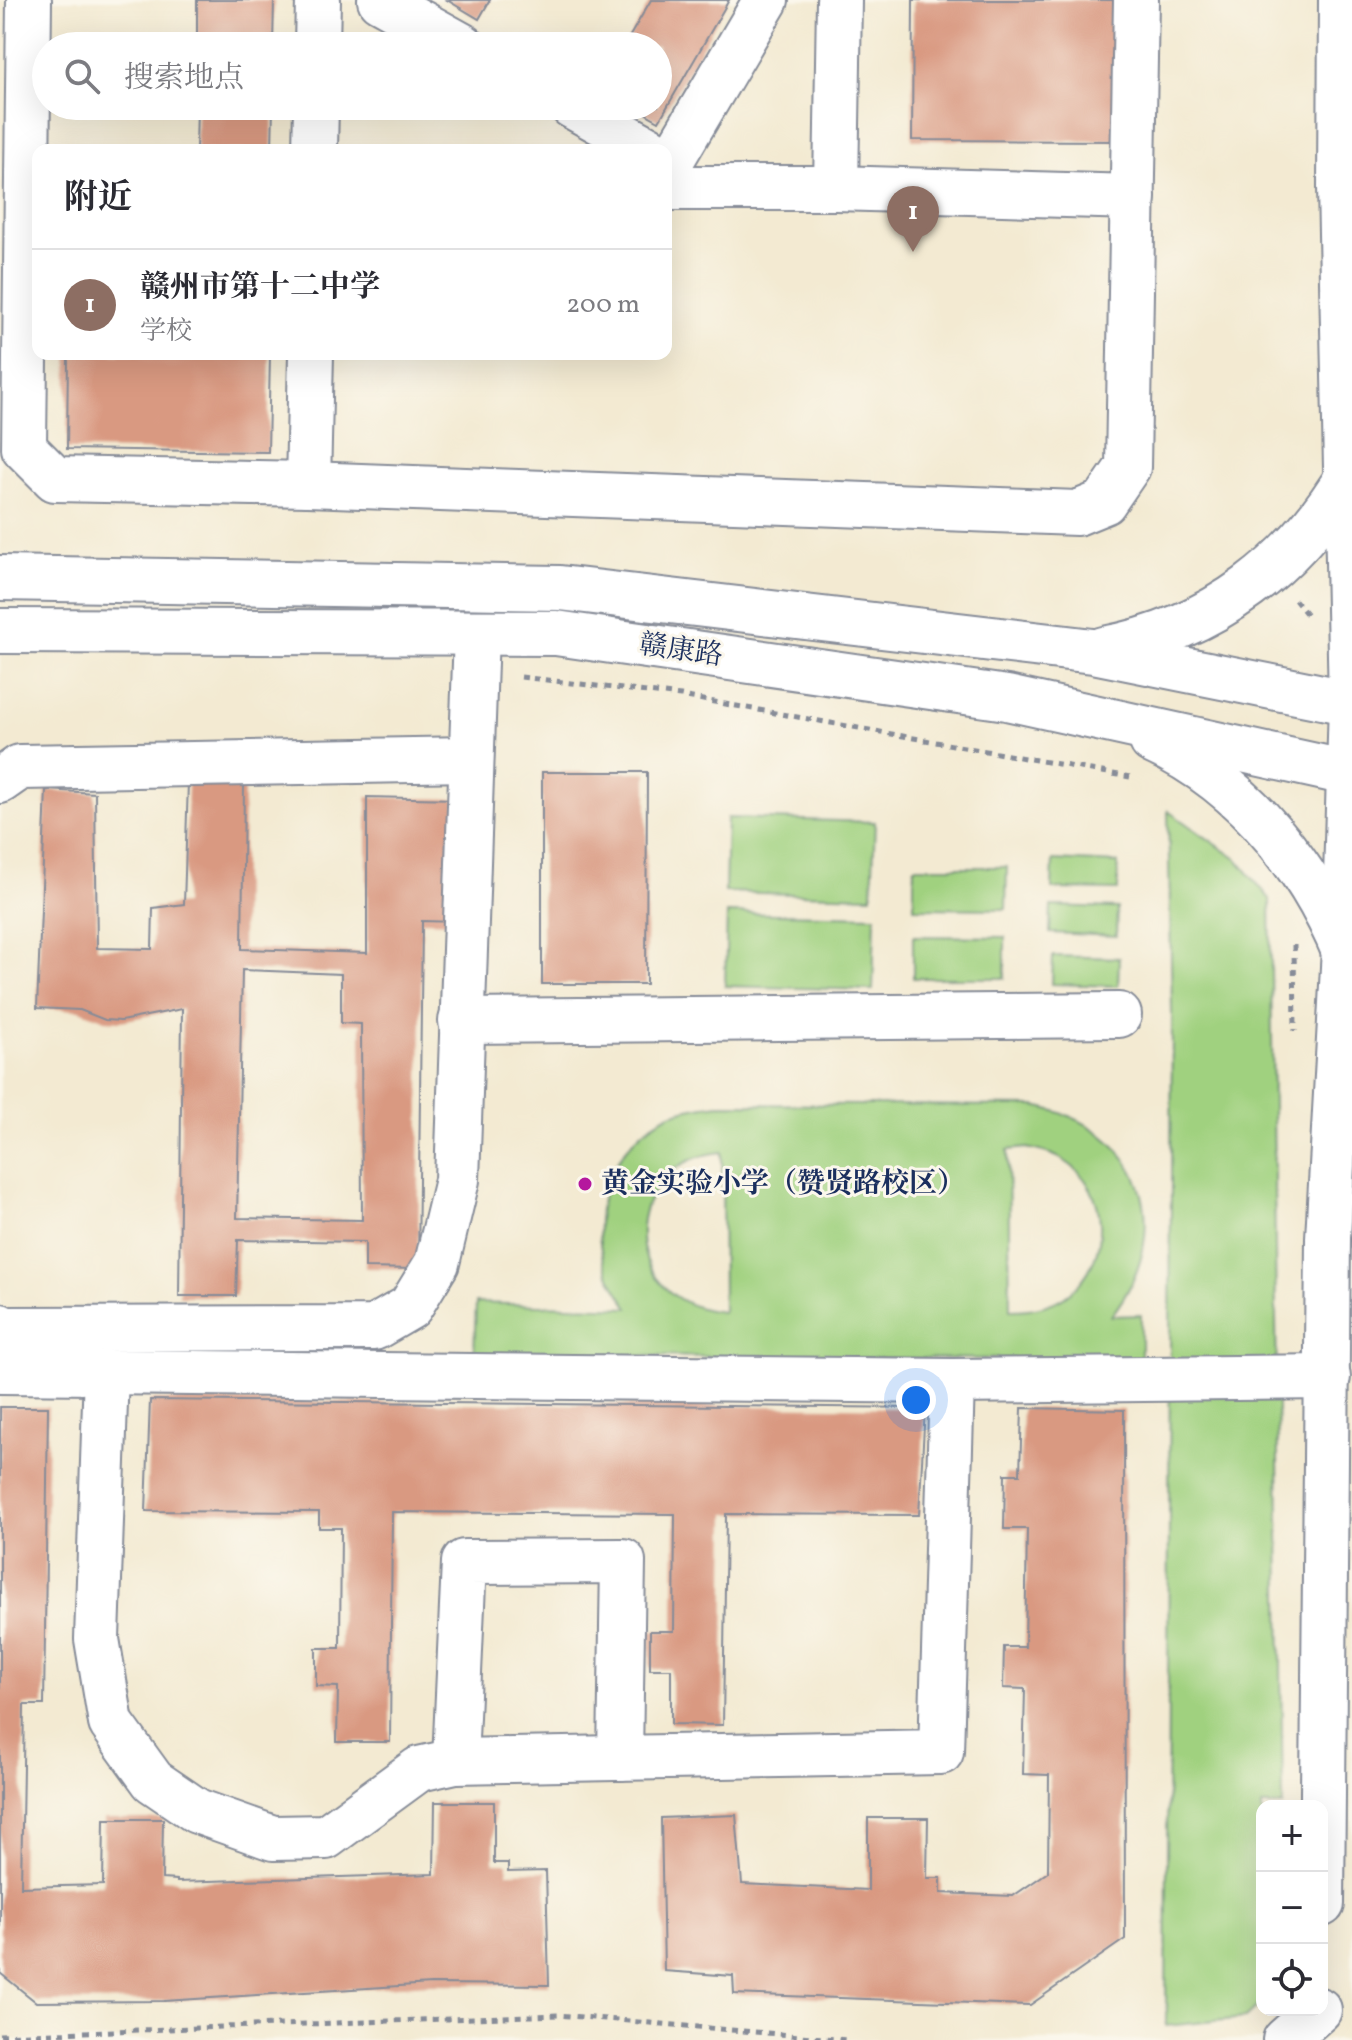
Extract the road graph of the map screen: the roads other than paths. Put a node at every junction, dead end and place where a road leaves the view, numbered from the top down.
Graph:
1 (318, 0) edge
2 (380, 0) edge
3 (766, 0) edge
4 (839, 0) edge
5 (1136, 0) edge
6 (1341, 0) edge
7 (19, 21) edge
8 (317, 32) edge
9 (438, 32) edge
10 (316, 120) edge
11 (593, 120) edge
12 (315, 144) edge
13 (628, 144) edge
14 (672, 157) edge
15 (672, 170) edge
16 (836, 188) junction
17 (1133, 197) junction
18 (311, 360) edge
19 (1350, 474) edge
20 (308, 484) junction
21 (0, 578) edge
22 (0, 631) edge
23 (476, 633) junction
24 (1093, 651) junction
25 (1352, 702) edge
26 (1083, 715) junction
27 (470, 759) junction
28 (1351, 774) edge
29 (0, 781) edge
30 (1348, 960) edge
31 (1119, 1015) dead end
32 (461, 1021) junction
33 (0, 1326) edge
34 (0, 1371) edge
35 (106, 1372) junction
36 (1328, 1377) junction
37 (952, 1381) junction
38 (620, 1758) junction
39 (455, 1761) junction
40 (1322, 1872) edge
41 (1313, 2016) edge
42 (1320, 2016) edge
43 (1285, 2040) edge
44 (1320, 2040) edge

1 - 8 main road
2 - 9 main road
3 - 14 main road
4 - 16 main road
5 - 17 main road
6 - 19 main road
7 - 20 main road
10 - 12 main road
11 - 13 main road
15 - 16 main road
16 - 17 main road
17 - 20 main road
18 - 20 main road
19 - 24 main road
19 - 25 main road
21 - 24 main road, 赣康路
22 - 23 main road, 赣康路
23 - 26 main road, 赣康路
23 - 27 main road
24 - 25 main road, 赣康路
25 - 28 main road
26 - 28 main road, 赣康路
26 - 30 main road
27 - 29 main road
27 - 32 main road
28 - 30 main road
30 - 36 main road
31 - 32 main road
32 - 33 main road
34 - 35 main road
35 - 37 main road
35 - 39 main road
36 - 37 main road
36 - 40 main road
37 - 38 main road
38 - 39 main road
38 - 39 main road
41 - 43 main road
42 - 44 main road

